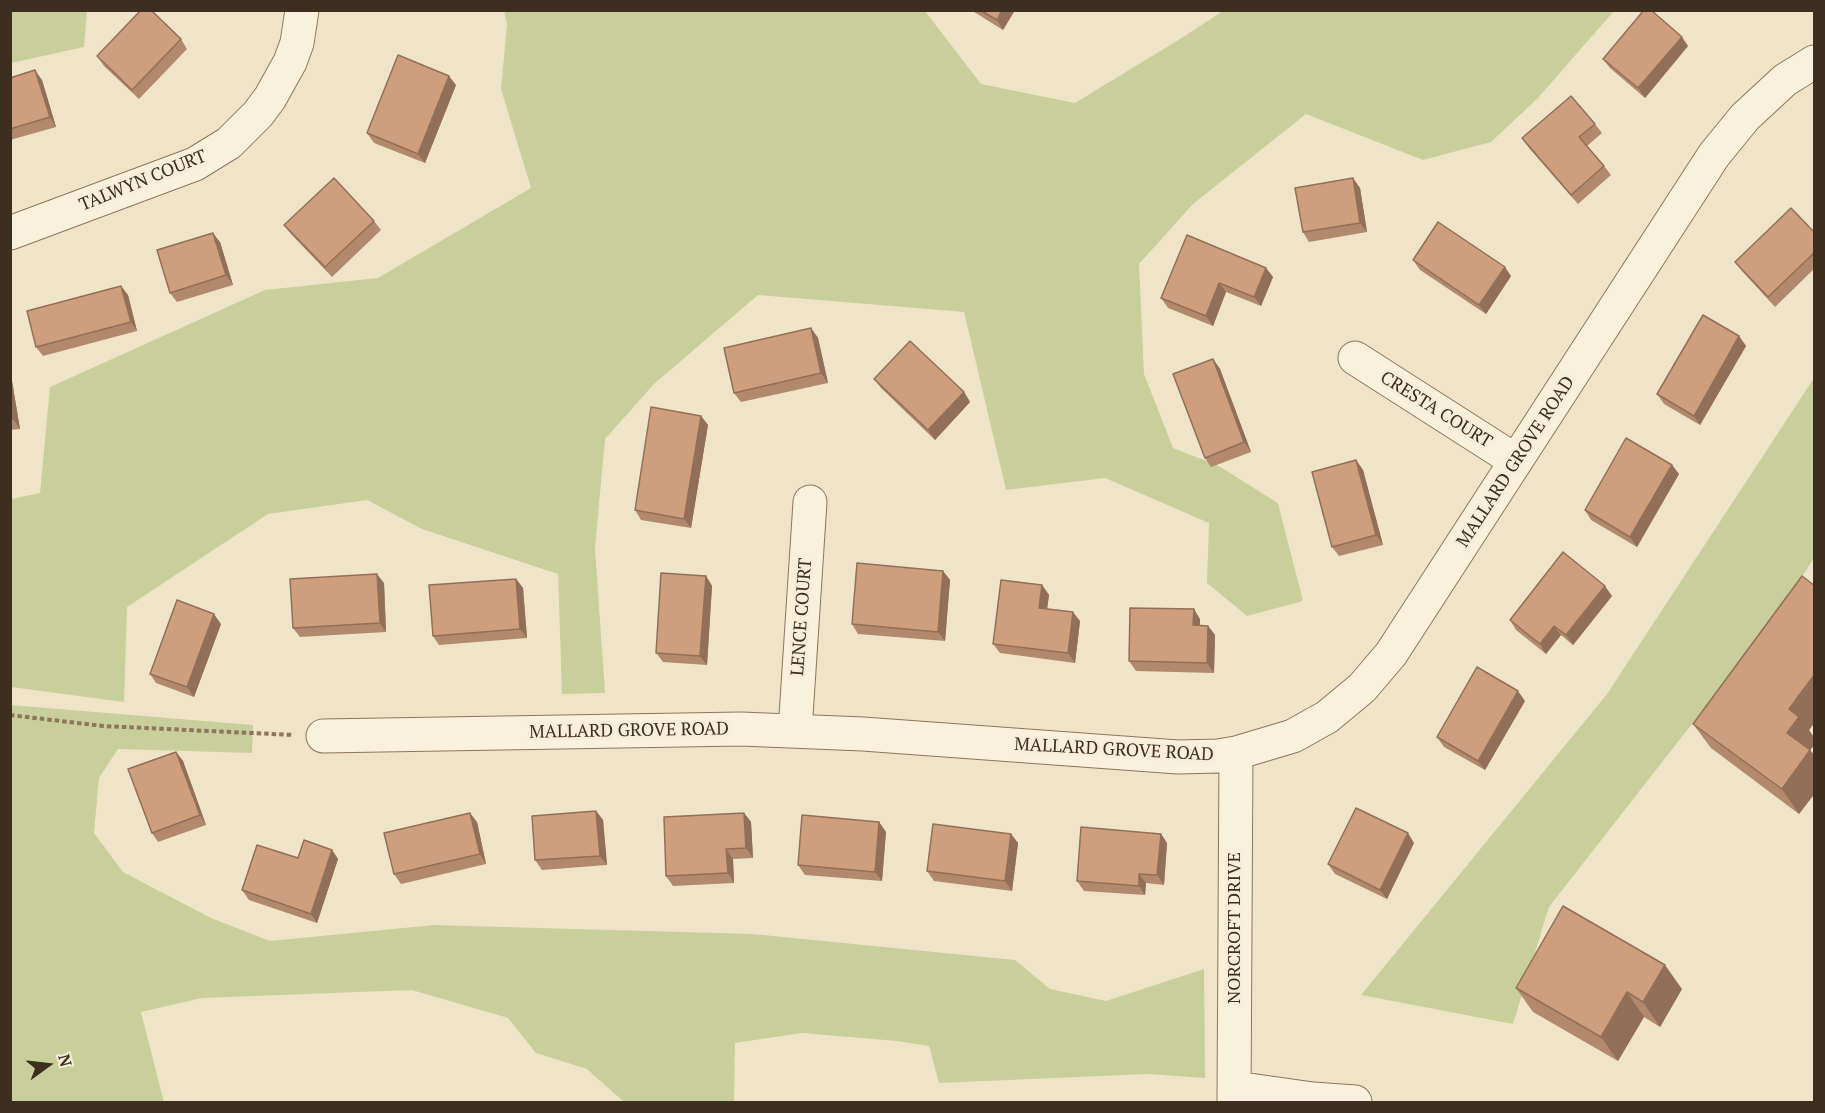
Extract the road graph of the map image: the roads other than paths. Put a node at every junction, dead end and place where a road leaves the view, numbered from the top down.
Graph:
1 (302, 10) edge
2 (1815, 62) edge
3 (10, 233) edge
4 (1355, 358) dead end
5 (1516, 461) junction
6 (810, 502) dead end
7 (795, 731) junction
8 (323, 736) road end
9 (1236, 753) junction
10 (1234, 1095) edge
11 (1355, 1102) edge

1 - 3 street, TALWYN COURT
2 - 5 street, MALLARD GROVE ROAD
4 - 5 street, CRESTA COURT
5 - 9 street, MALLARD GROVE ROAD
6 - 7 street, LENCE COURT
7 - 8 street, MALLARD GROVE ROAD
7 - 9 street, MALLARD GROVE ROAD
9 - 10 street, NORCROFT DRIVE
10 - 11 street

